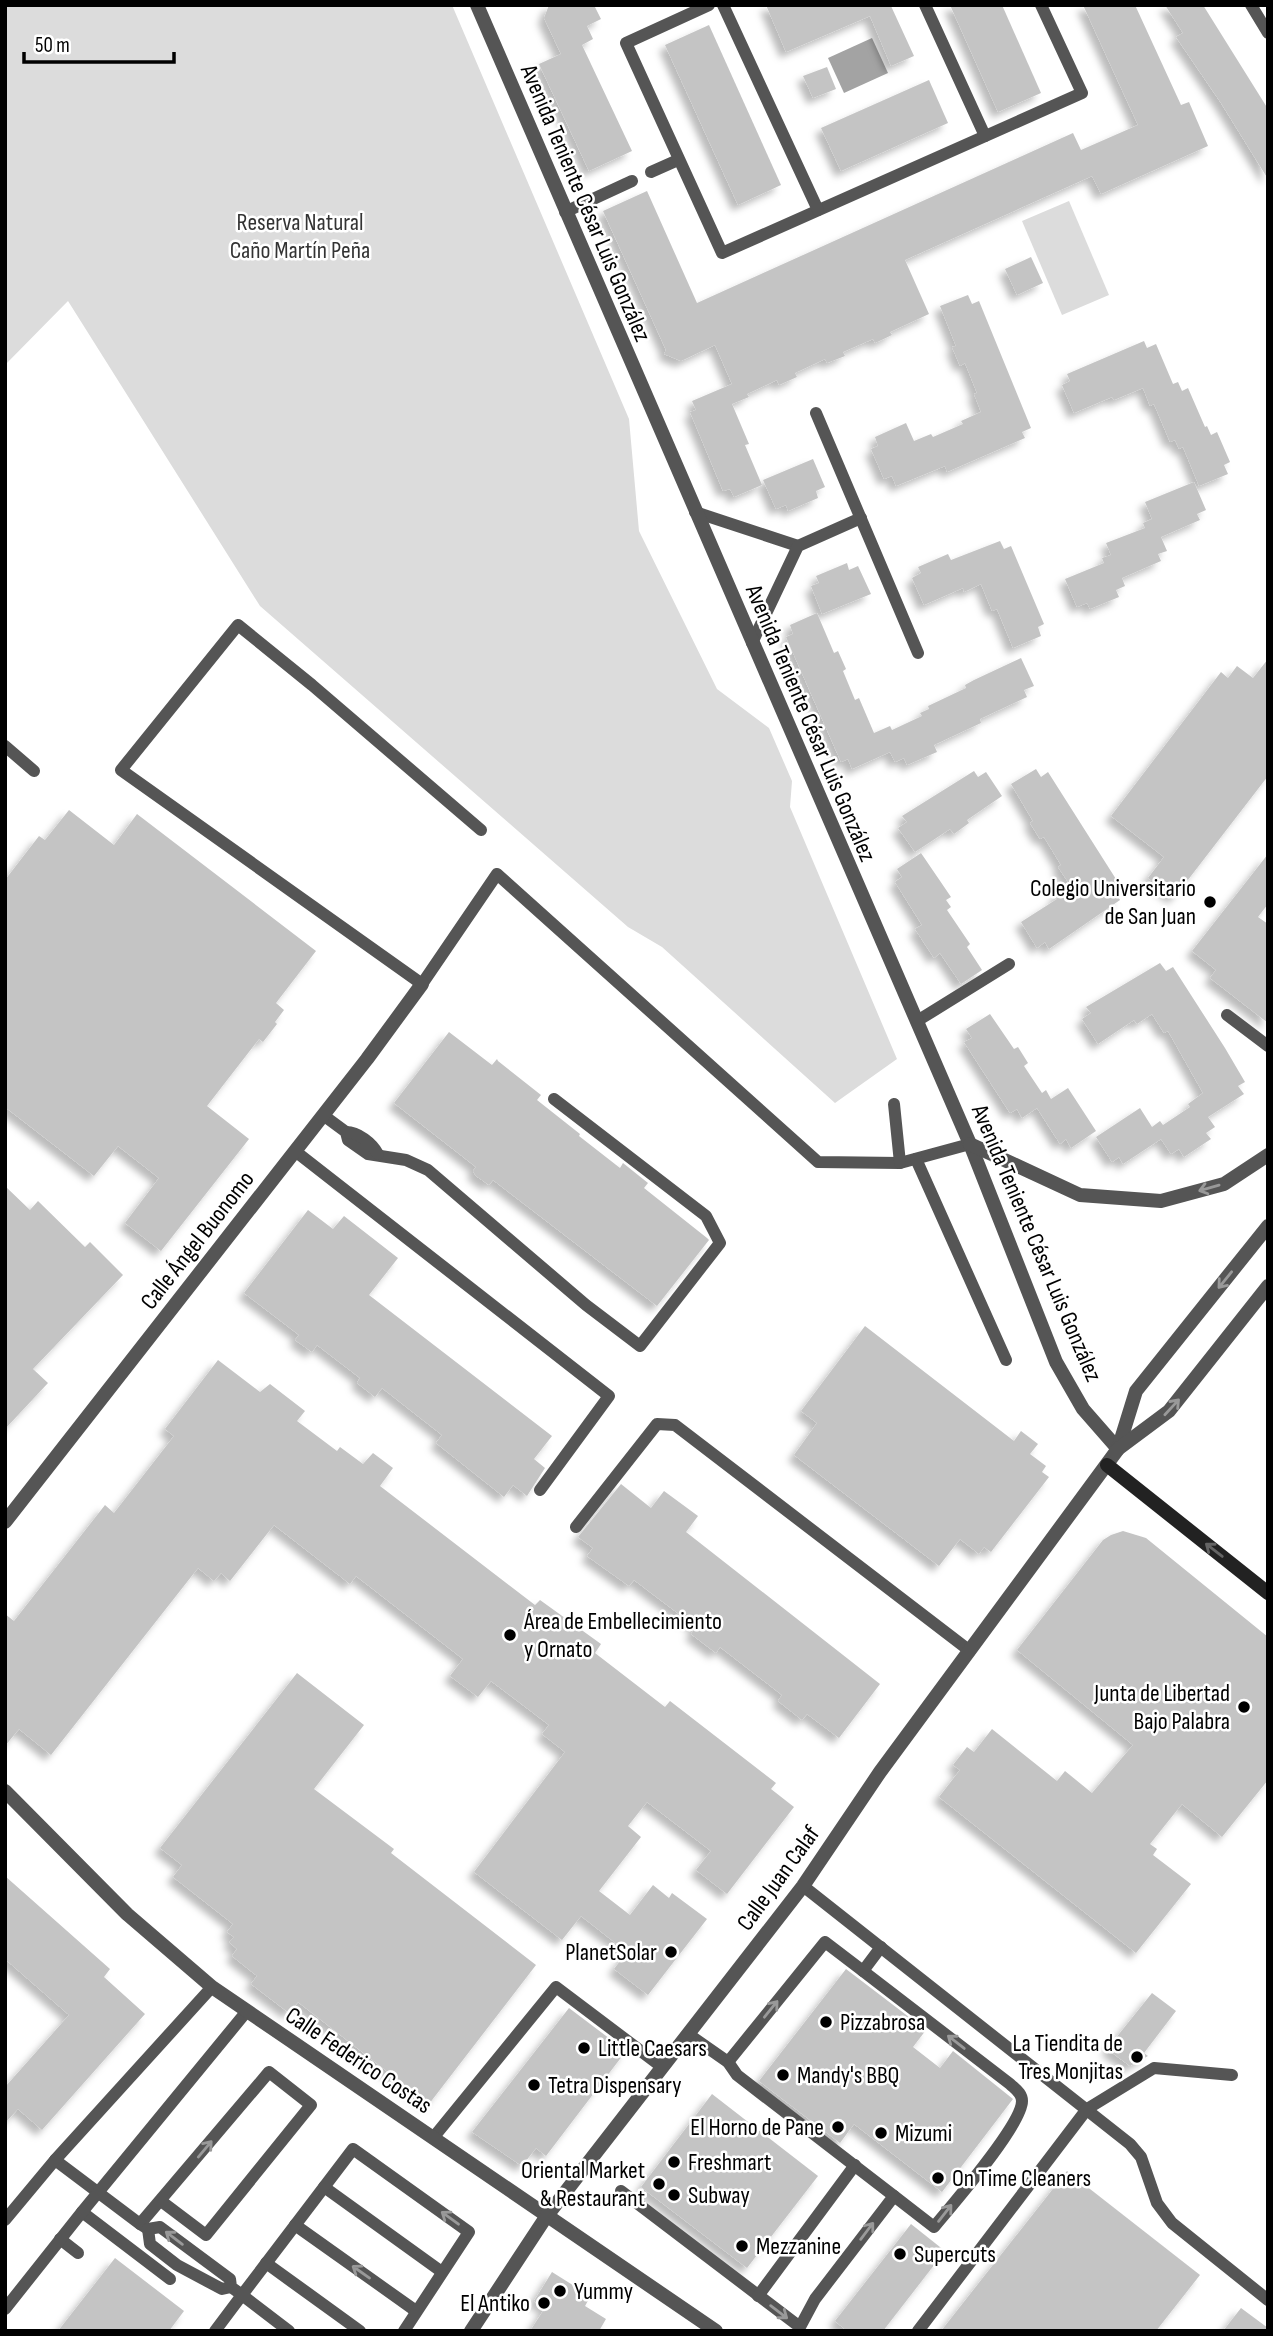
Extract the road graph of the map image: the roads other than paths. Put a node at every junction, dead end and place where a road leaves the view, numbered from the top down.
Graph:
1 (477, 5) edge
2 (709, 5) edge
3 (723, 5) edge
4 (925, 5) edge
5 (1041, 5) edge
6 (1251, 5) edge
7 (1268, 33) edge
8 (985, 136) junction
9 (678, 160) junction
10 (652, 172) dead end
11 (632, 181) dead end
12 (818, 210) junction
13 (565, 212) junction
14 (816, 413) dead end
15 (695, 512) junction
16 (861, 518) junction
17 (798, 546) junction
18 (752, 643) junction
19 (918, 653) dead end
20 (5, 746) edge
21 (34, 771) dead end
22 (481, 830) dead end
23 (1009, 964) dead end
24 (422, 984) junction
25 (1227, 1016) dead end
26 (916, 1021) junction
27 (1268, 1046) edge
28 (554, 1099) dead end
29 (894, 1104) dead end
30 (323, 1115) junction
31 (970, 1144) junction
32 (295, 1151) junction
33 (1268, 1155) edge
34 (916, 1159) junction
35 (900, 1163) junction
36 (1268, 1226) edge
37 (1268, 1286) edge
38 (1006, 1360) dead end
39 (1118, 1449) junction
40 (1107, 1465) junction
41 (540, 1490) dead end
42 (5, 1522) edge
43 (576, 1527) dead end
44 (1268, 1593) edge
45 (970, 1651) junction
46 (5, 1791) edge
47 (803, 1886) junction
48 (881, 1947) junction
49 (863, 1971) junction
50 (212, 1987) junction
51 (247, 2011) junction
52 (688, 2034) junction
53 (728, 2062) junction
54 (662, 2067) junction
55 (1232, 2075) dead end
56 (1087, 2109) junction
57 (433, 2138) junction
58 (55, 2160) junction
59 (855, 2165) junction
60 (324, 2187) junction
61 (621, 2190) dead end
62 (99, 2192) junction
63 (894, 2196) junction
64 (161, 2201) junction
65 (82, 2212) junction
66 (546, 2217) junction
67 (5, 2220) edge
68 (295, 2225) junction
69 (144, 2227) junction
70 (60, 2239) junction
71 (78, 2253) dead end
72 (196, 2254) junction
73 (266, 2263) junction
74 (184, 2269) junction
75 (442, 2272) junction
76 (170, 2279) dead end
77 (237, 2291) junction
78 (758, 2296) junction
79 (1268, 2300) edge
80 (5, 2309) edge
81 (416, 2311) junction
82 (801, 2330) edge
83 (215, 2331) edge
84 (289, 2331) edge
85 (360, 2331) edge
86 (404, 2331) edge
87 (471, 2331) edge
88 (716, 2331) edge
89 (918, 2331) edge

1 - 13 street, Avenida Teniente César Luis González
2 - 9 lane
3 - 12 lane
4 - 8 lane
5 - 8 lane
6 - 7 lane
8 - 12 lane
9 - 10 lane
9 - 12 lane
11 - 13 lane
13 - 15 street, Avenida Teniente César Luis González
14 - 16 lane
15 - 17 lane
15 - 18 street, Avenida Teniente César Luis González
16 - 17 lane
16 - 19 lane
17 - 18 lane
18 - 26 street, Avenida Teniente César Luis González
20 - 21 lane
22 - 24 lane
23 - 26 lane
24 - 30 street, Calle Ángel Buonomo
24 - 35 lane
25 - 27 lane
26 - 31 street, Avenida Teniente César Luis González
28 - 30 lane
29 - 35 lane
30 - 32 street, Calle Ángel Buonomo
33 -> 31 street
31 - 34 lane
31 - 39 street, Avenida Teniente César Luis González
32 - 41 lane
32 - 42 street, Calle Ángel Buonomo
34 - 35 lane
34 - 38 lane
36 -> 39 street
39 -> 37 street
39 - 40 street, Calle Juan Calaf
44 -> 40 street
40 - 45 street, Calle Juan Calaf
43 - 45 lane
45 - 47 street, Calle Juan Calaf
46 - 50 street, Calle Federico Costas
47 - 48 lane
47 - 52 street, Calle Juan Calaf
48 - 49 lane
48 - 56 lane
53 -> 49 lane
63 -> 49 lane
50 - 51 street, Calle Federico Costas
50 - 58 lane
51 - 57 street, Calle Federico Costas
51 - 62 lane
52 - 53 lane
52 - 54 street, Calle Juan Calaf
53 - 59 lane
54 - 57 lane
54 - 66 street, Calle Juan Calaf
55 - 56 lane
56 - 79 lane
56 - 89 lane
57 - 66 street, Calle Federico Costas
58 - 62 lane
58 - 67 lane
59 - 63 lane
59 - 78 lane
60 - 68 lane
60 - 75 lane
75 -> 60 lane
61 - 78 lane
62 - 65 lane
62 - 69 lane
82 -> 63 lane
64 -> 64 lane
64 - 69 lane
65 - 70 lane
65 - 76 lane
66 - 87 street, Calle Juan Calaf
66 - 88 street, Calle Federico Costas
68 - 73 lane
81 -> 68 lane
72 -> 69 lane
69 - 74 lane
70 - 71 lane
70 - 80 lane
72 - 74 lane
72 - 77 lane
73 - 77 lane
73 - 85 lane
74 - 77 lane
75 - 81 lane
77 - 83 lane
77 - 84 lane
78 -> 82 lane
81 - 86 lane

